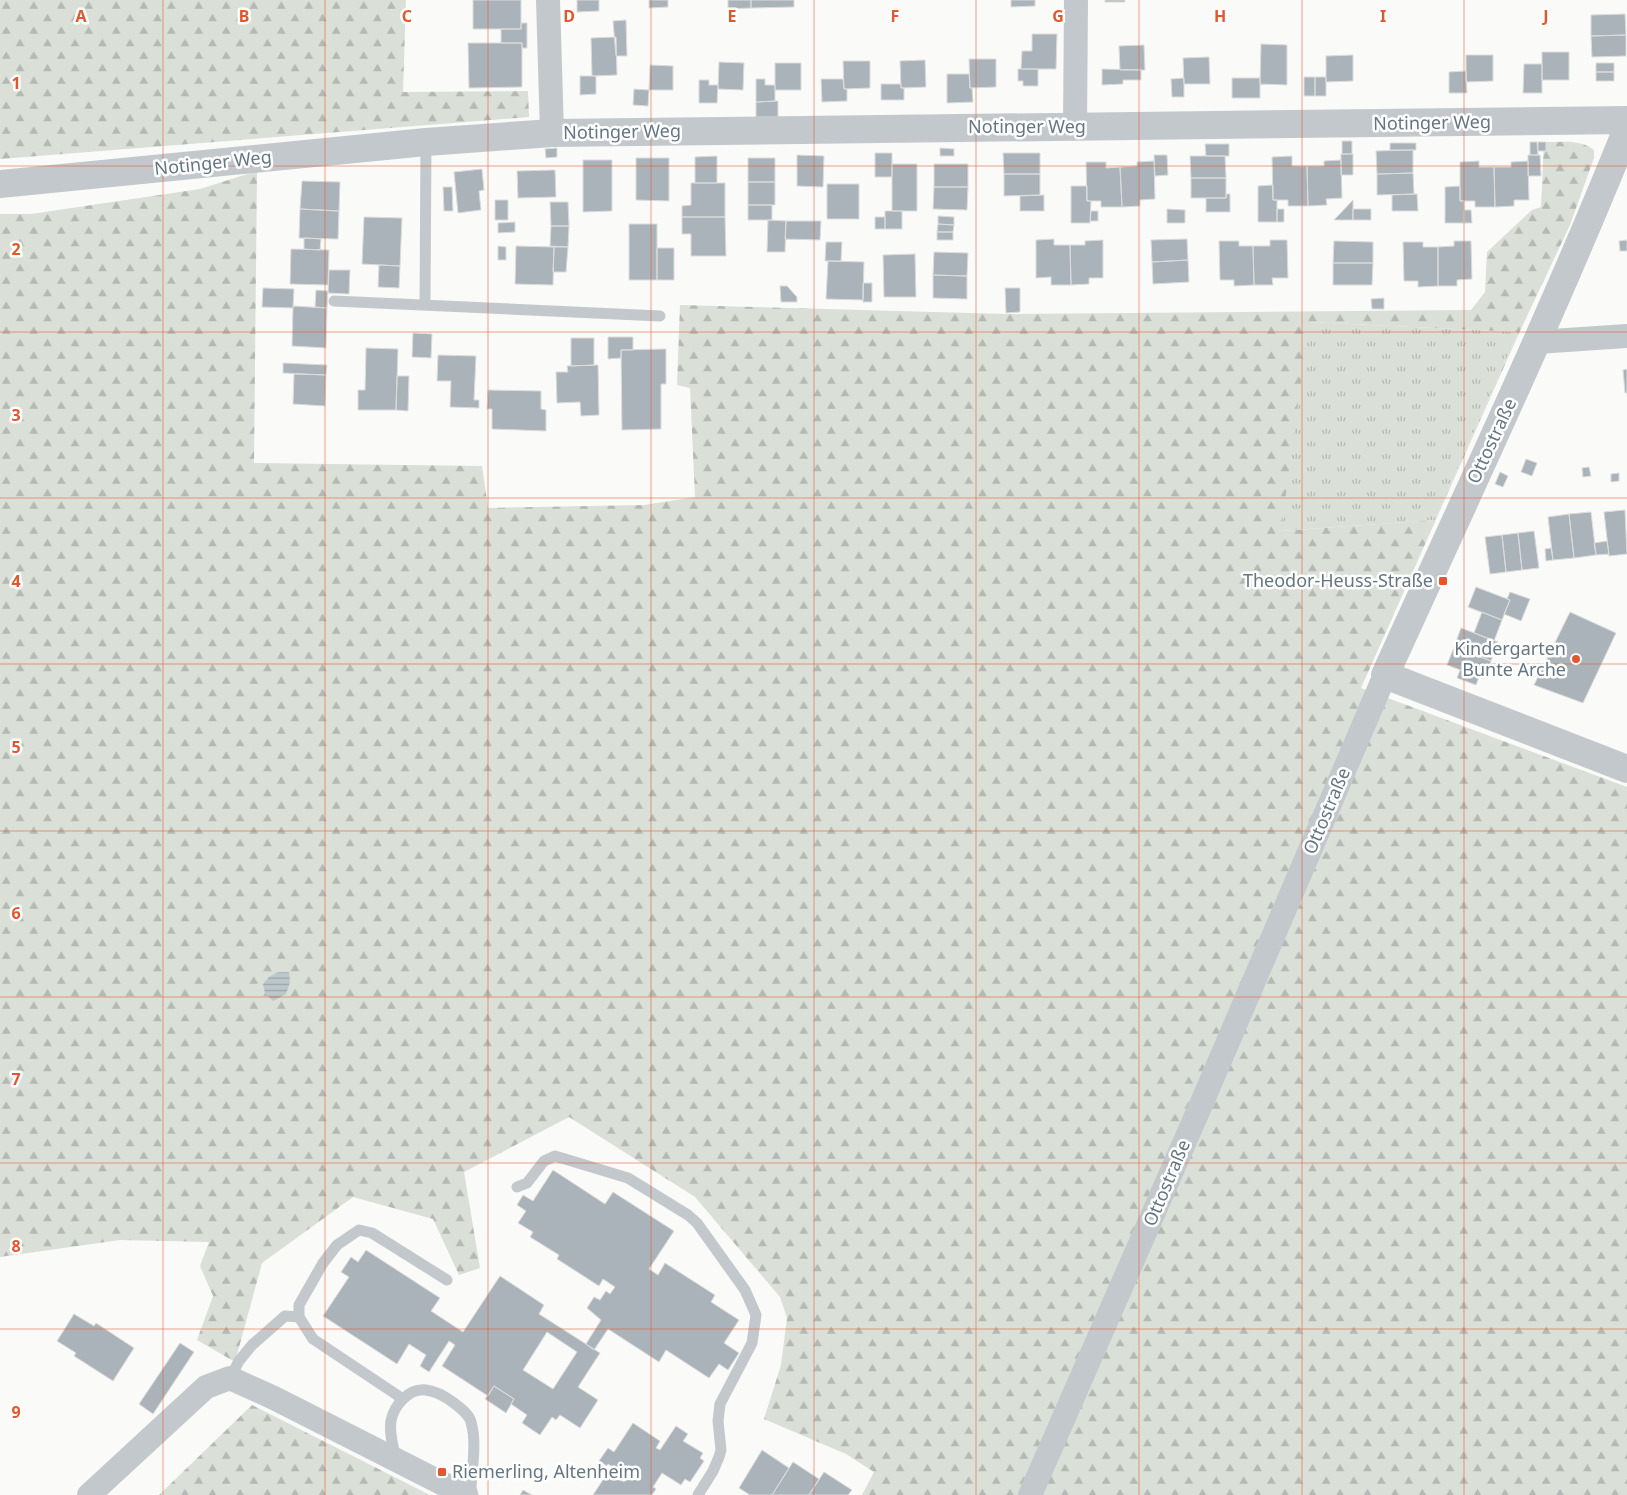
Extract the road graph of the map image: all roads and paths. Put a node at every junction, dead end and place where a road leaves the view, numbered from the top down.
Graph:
1 (548, 0) edge
2 (1076, 0) edge
3 (1627, 120) edge
4 (1075, 127) junction
5 (1627, 129) edge
6 (552, 133) junction
7 (426, 142) junction
8 (0, 184) edge
9 (334, 301) dead end
10 (420, 305) junction
11 (660, 316) dead end
12 (1627, 336) edge
13 (1537, 342) junction
14 (1385, 675) junction
15 (1627, 769) edge
16 (517, 1187) dead end
17 (448, 1280) dead end
18 (299, 1318) junction
19 (230, 1378) junction
20 (403, 1398) junction
21 (396, 1461) junction
22 (89, 1495) edge
23 (465, 1495) edge
24 (472, 1495) edge
25 (698, 1495) edge
26 (1030, 1495) edge

1 - 6 street
2 - 4 street
3 - 4 street, Notinger Weg
4 - 6 street, Notinger Weg
5 - 13 street, Ottostraße
6 - 7 street, Notinger Weg
7 - 8 street, Notinger Weg
7 - 10 lane
9 - 10 lane
10 - 11 lane
12 - 13 street
13 - 14 street, Ottostraße
14 - 15 street
14 - 26 street, Ottostraße
16 - 25 lane
17 - 18 lane
18 - 19 lane
18 - 20 lane
19 - 21 street
19 - 22 street
20 - 21 lane
20 - 24 lane
21 - 23 street

